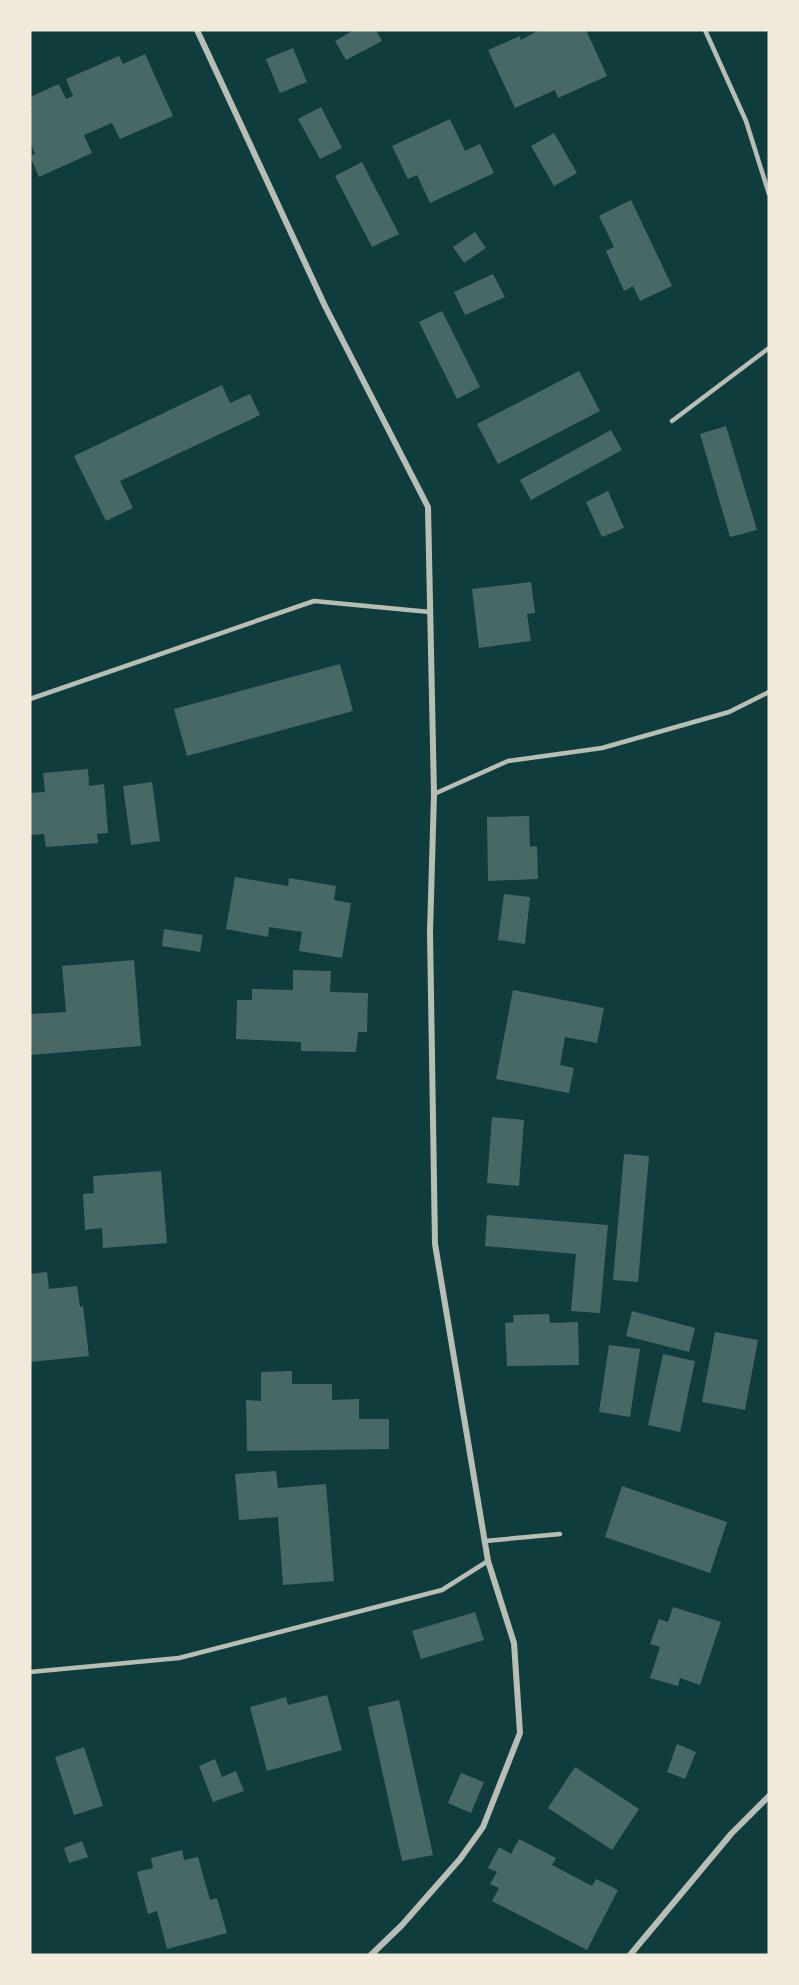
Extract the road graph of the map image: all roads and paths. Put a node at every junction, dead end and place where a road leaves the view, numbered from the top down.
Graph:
1 (197, 30) edge
2 (705, 30) edge
3 (769, 194) edge
4 (769, 348) edge
5 (672, 421) dead end
6 (430, 612) junction
7 (769, 692) edge
8 (30, 699) edge
9 (434, 794) junction
10 (560, 1534) dead end
11 (485, 1541) junction
12 (488, 1561) junction
13 (30, 1672) edge
14 (769, 1796) edge
15 (371, 1955) edge
16 (630, 1955) edge

1 - 6 street
2 - 3 lane
4 - 5 lane
6 - 8 lane
6 - 9 street
7 - 9 lane
9 - 11 street
10 - 11 lane
11 - 12 street
12 - 13 lane
12 - 15 street
14 - 16 street

